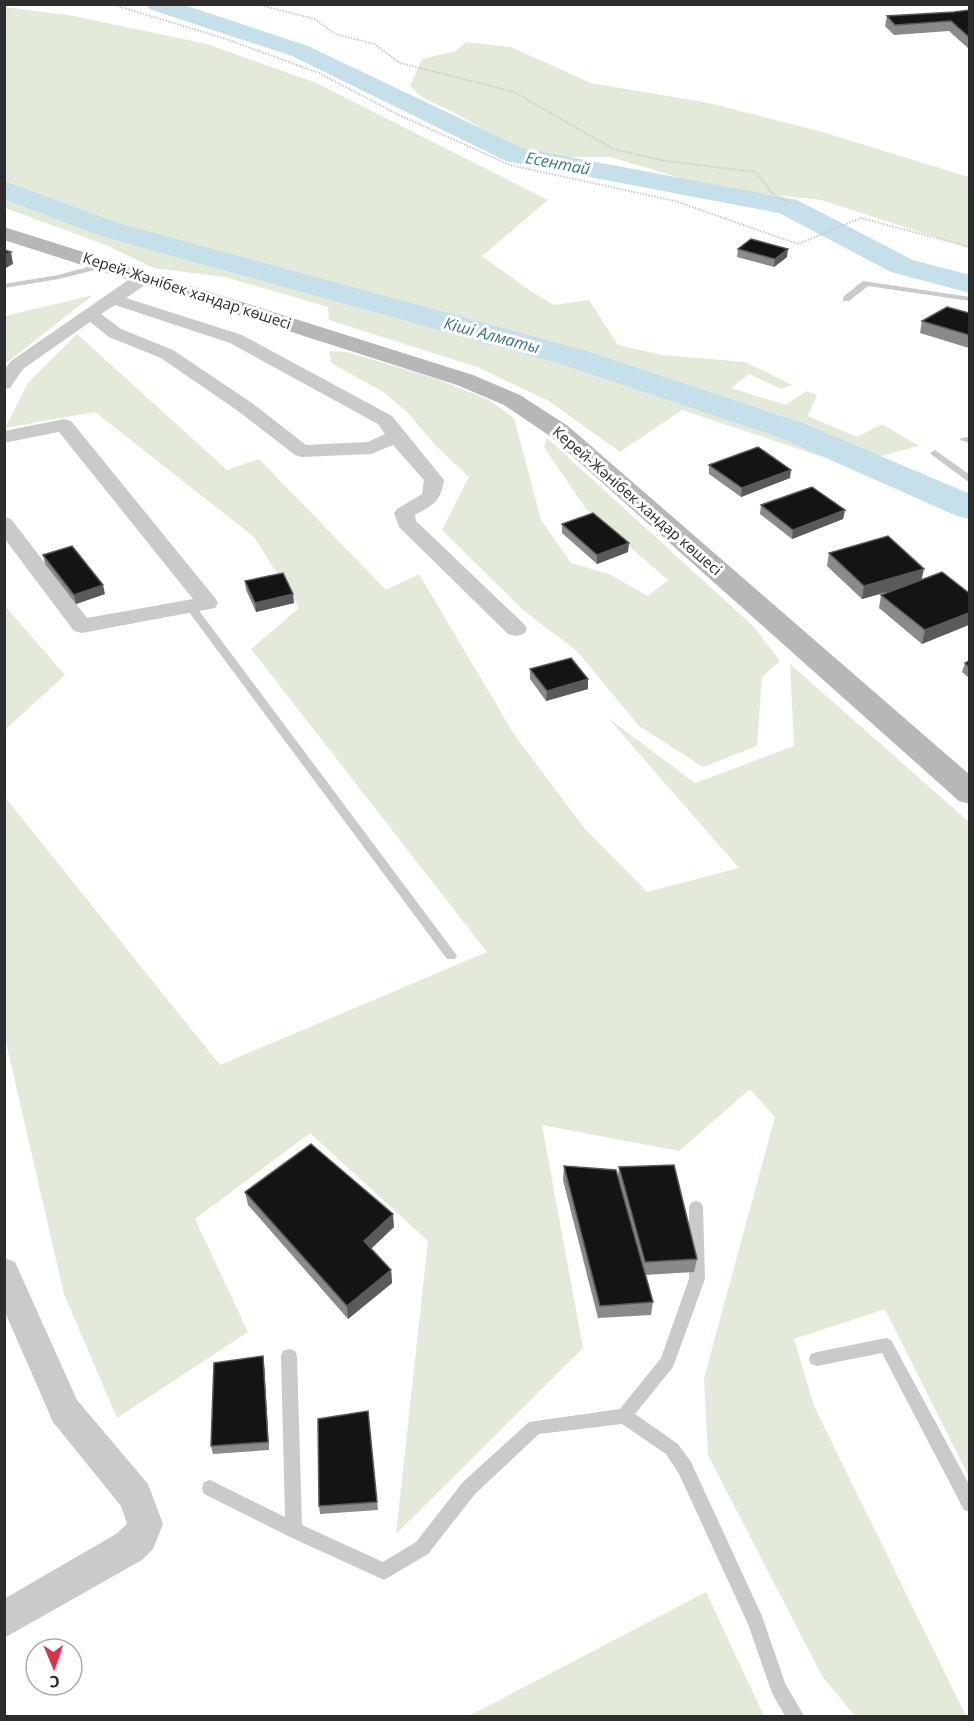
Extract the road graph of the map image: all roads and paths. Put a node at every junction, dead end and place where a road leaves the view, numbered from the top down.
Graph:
1 (111, 4) edge
2 (256, 4) edge
3 (789, 202) dead end
4 (4, 233) edge
5 (969, 247) edge
6 (102, 265) junction
7 (143, 278) junction
8 (4, 286) edge
9 (113, 299) junction
10 (846, 299) dead end
11 (969, 299) edge
12 (90, 314) junction
13 (4, 384) edge
14 (4, 437) edge
15 (395, 437) junction
16 (935, 453) dead end
17 (969, 480) edge
18 (4, 523) edge
19 (190, 606) junction
20 (516, 629) dead end
21 (969, 793) edge
22 (450, 956) dead end
23 (696, 1207) dead end
24 (4, 1272) edge
25 (289, 1356) dead end
26 (817, 1359) dead end
27 (624, 1416) junction
28 (210, 1488) dead end
29 (969, 1504) edge
30 (294, 1530) junction
31 (4, 1620) edge
32 (795, 1716) edge

1 - 5 path
2 - 3 path
4 - 6 main road, Керей-Жәнібек хандар көшесі
6 - 7 main road, Керей-Жәнібек хандар көшесі
6 - 8 lane
7 - 9 street
7 - 21 main road, Керей-Жәнібек хандар көшесі
9 - 12 street
9 - 15 street
10 - 11 lane
12 - 13 street
12 - 15 street
14 - 19 street
15 - 20 street
16 - 17 lane
18 - 19 street
19 - 22 lane
23 - 27 lane
24 - 31 street
25 - 30 lane
26 - 29 lane
27 - 30 lane
27 - 32 lane
28 - 30 lane

